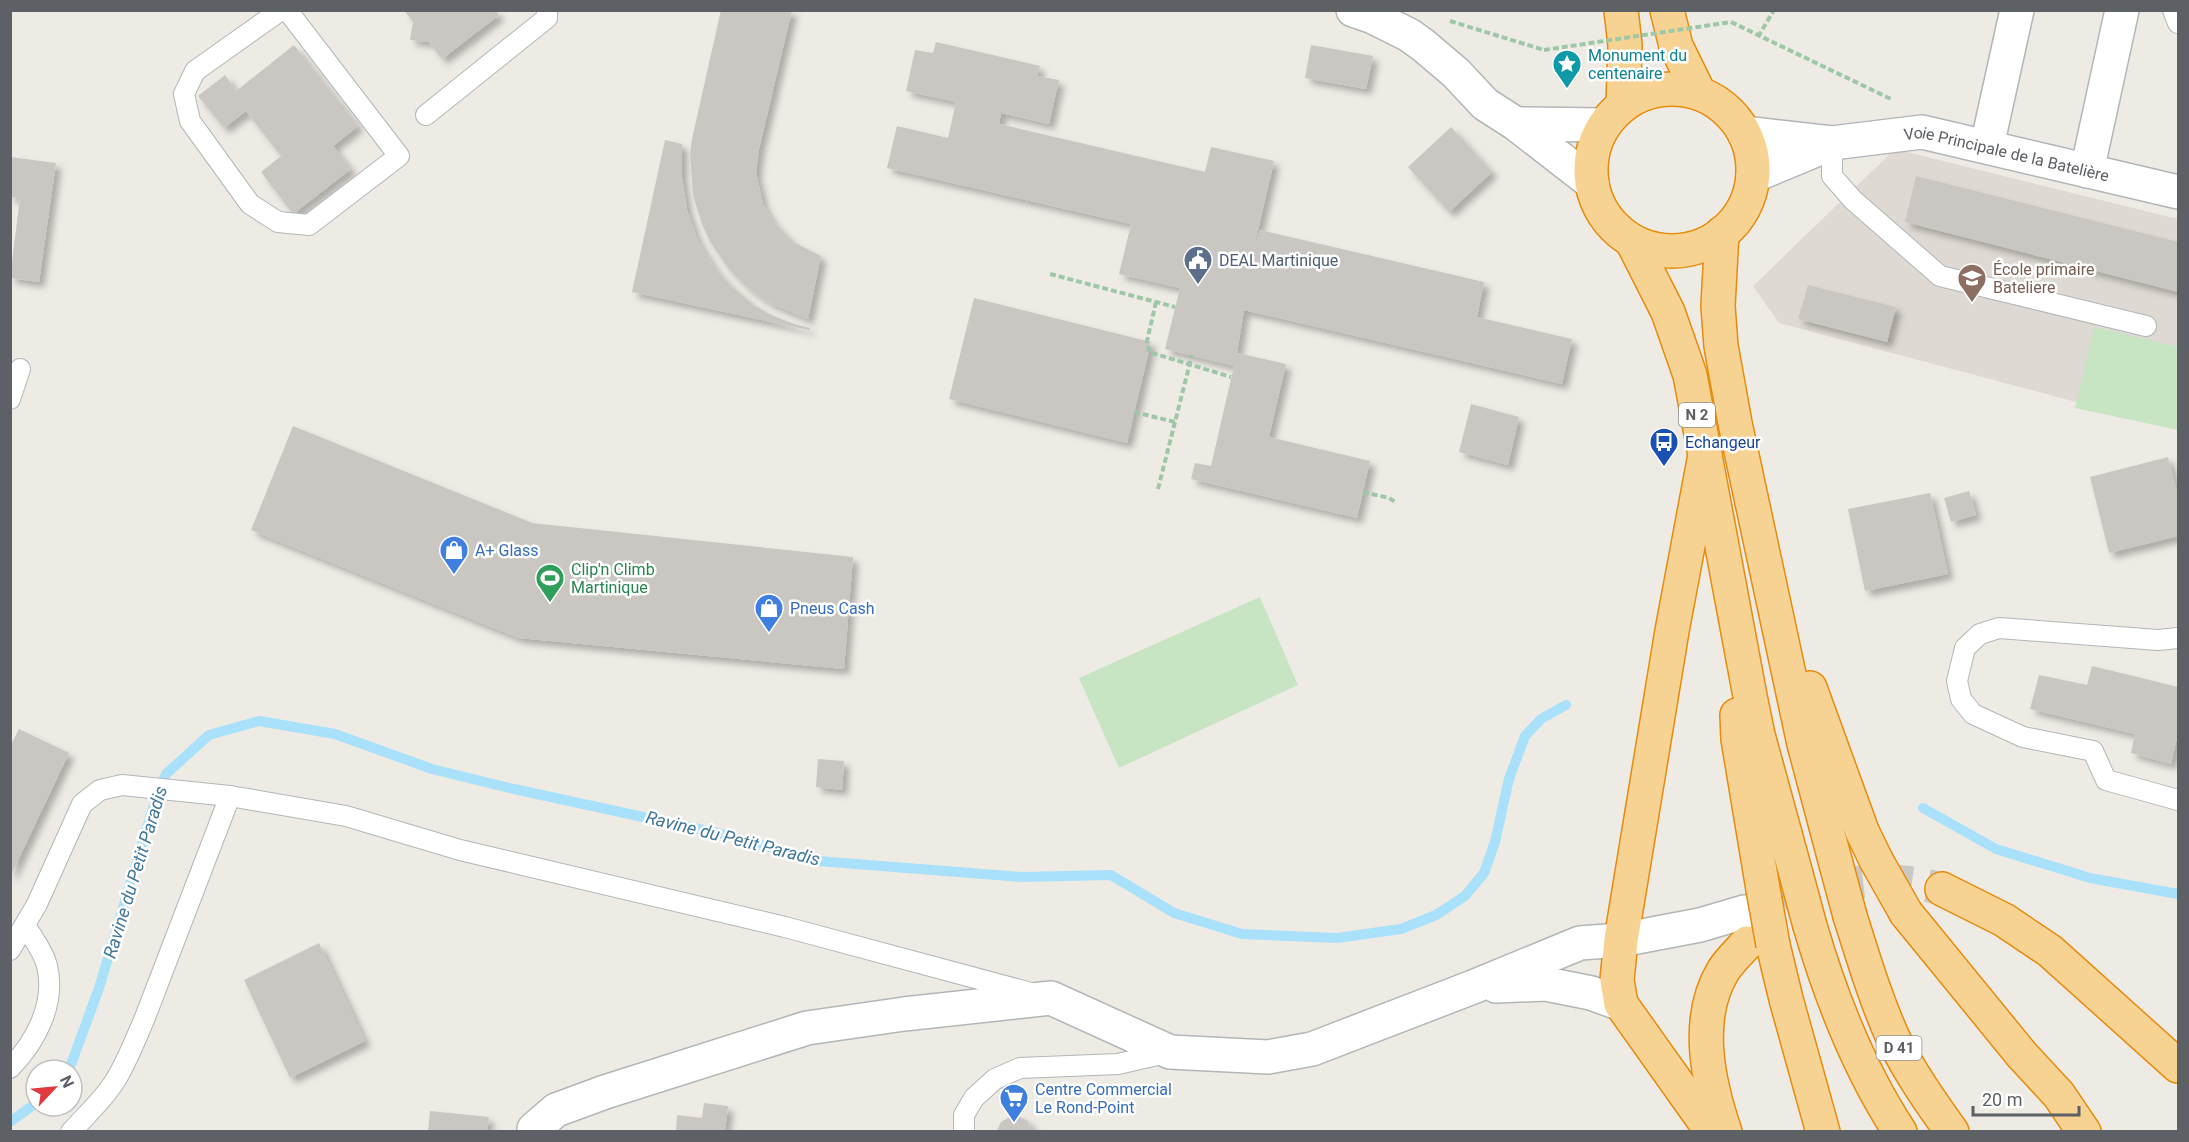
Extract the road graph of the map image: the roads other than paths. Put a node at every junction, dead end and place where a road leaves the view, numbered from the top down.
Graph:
1 (281, 10) edge
2 (287, 10) edge
3 (547, 10) edge
4 (1353, 10) edge
5 (1621, 10) edge
6 (1667, 10) edge
7 (2017, 10) edge
8 (2122, 10) edge
9 (2173, 10) edge
10 (2178, 23) edge
11 (1699, 93) junction
12 (426, 115) dead end
13 (1613, 115) junction
14 (1516, 124) junction
15 (1744, 133) junction
16 (1832, 143) junction
17 (1987, 146) junction
18 (2086, 171) junction
19 (1753, 176) junction
20 (1592, 183) junction
21 (2178, 192) edge
22 (1722, 233) junction
23 (1632, 241) junction
24 (2146, 326) dead end
25 (20, 369) dead end
26 (10, 399) edge
27 (1705, 455) junction
28 (1763, 557) junction
29 (1731, 599) junction
30 (2178, 638) edge
31 (1758, 735) joint
32 (1804, 744) joint
33 (230, 796) junction
34 (2178, 800) edge
35 (1942, 889) tunnel mouth
36 (1757, 922) junction
37 (25, 925) junction
38 (1621, 940) junction
39 (10, 950) edge
40 (1473, 987) junction
41 (1051, 998) junction
42 (1621, 1004) junction
43 (1170, 1052) junction
44 (2178, 1066) edge
45 (10, 1068) edge
46 (534, 1129) dead end
47 (70, 1131) edge
48 (964, 1131) edge
49 (1712, 1131) edge
50 (1725, 1131) edge
51 (1823, 1131) edge
52 (1900, 1131) edge
53 (1952, 1131) edge
54 (2084, 1131) edge

1 - 2 lane
3 - 12 lane
4 - 14 street
5 - 13 highway
6 - 11 highway
7 - 17 street
8 - 18 street
9 - 10 lane
11 - 13 highway
11 - 15 highway
13 - 14 street
13 - 20 highway
14 - 20 street
15 - 16 street, Voie Principale de la Batelière
15 - 19 highway
16 - 17 street, Voie Principale de la Batelière
16 - 19 street, Voie Principale de la Batelière
16 - 24 lane
17 - 18 street, Voie Principale de la Batelière
18 - 21 street, Voie Principale de la Batelière
19 - 22 highway
20 - 23 highway
22 - 23 highway
22 - 28 highway, N 2
23 - 27 highway, N 2
25 - 26 lane
27 - 29 highway, N 2
27 - 38 highway
28 - 32 highway, N 2
28 - 54 highway, bridge
29 - 31 highway, N 2
29 - 36 highway
30 - 34 lane
31 - 52 highway, D 41, bridge
32 - 53 highway, D 41, bridge
33 - 37 lane
33 - 41 lane
33 - 47 lane
35 - 44 highway
36 - 38 street
36 - 50 highway
36 - 51 highway
37 - 39 lane
37 - 45 lane
38 - 40 street
38 - 42 highway
40 - 42 street
40 - 43 street
41 - 43 street
41 - 46 street
42 - 49 highway
43 - 48 lane

